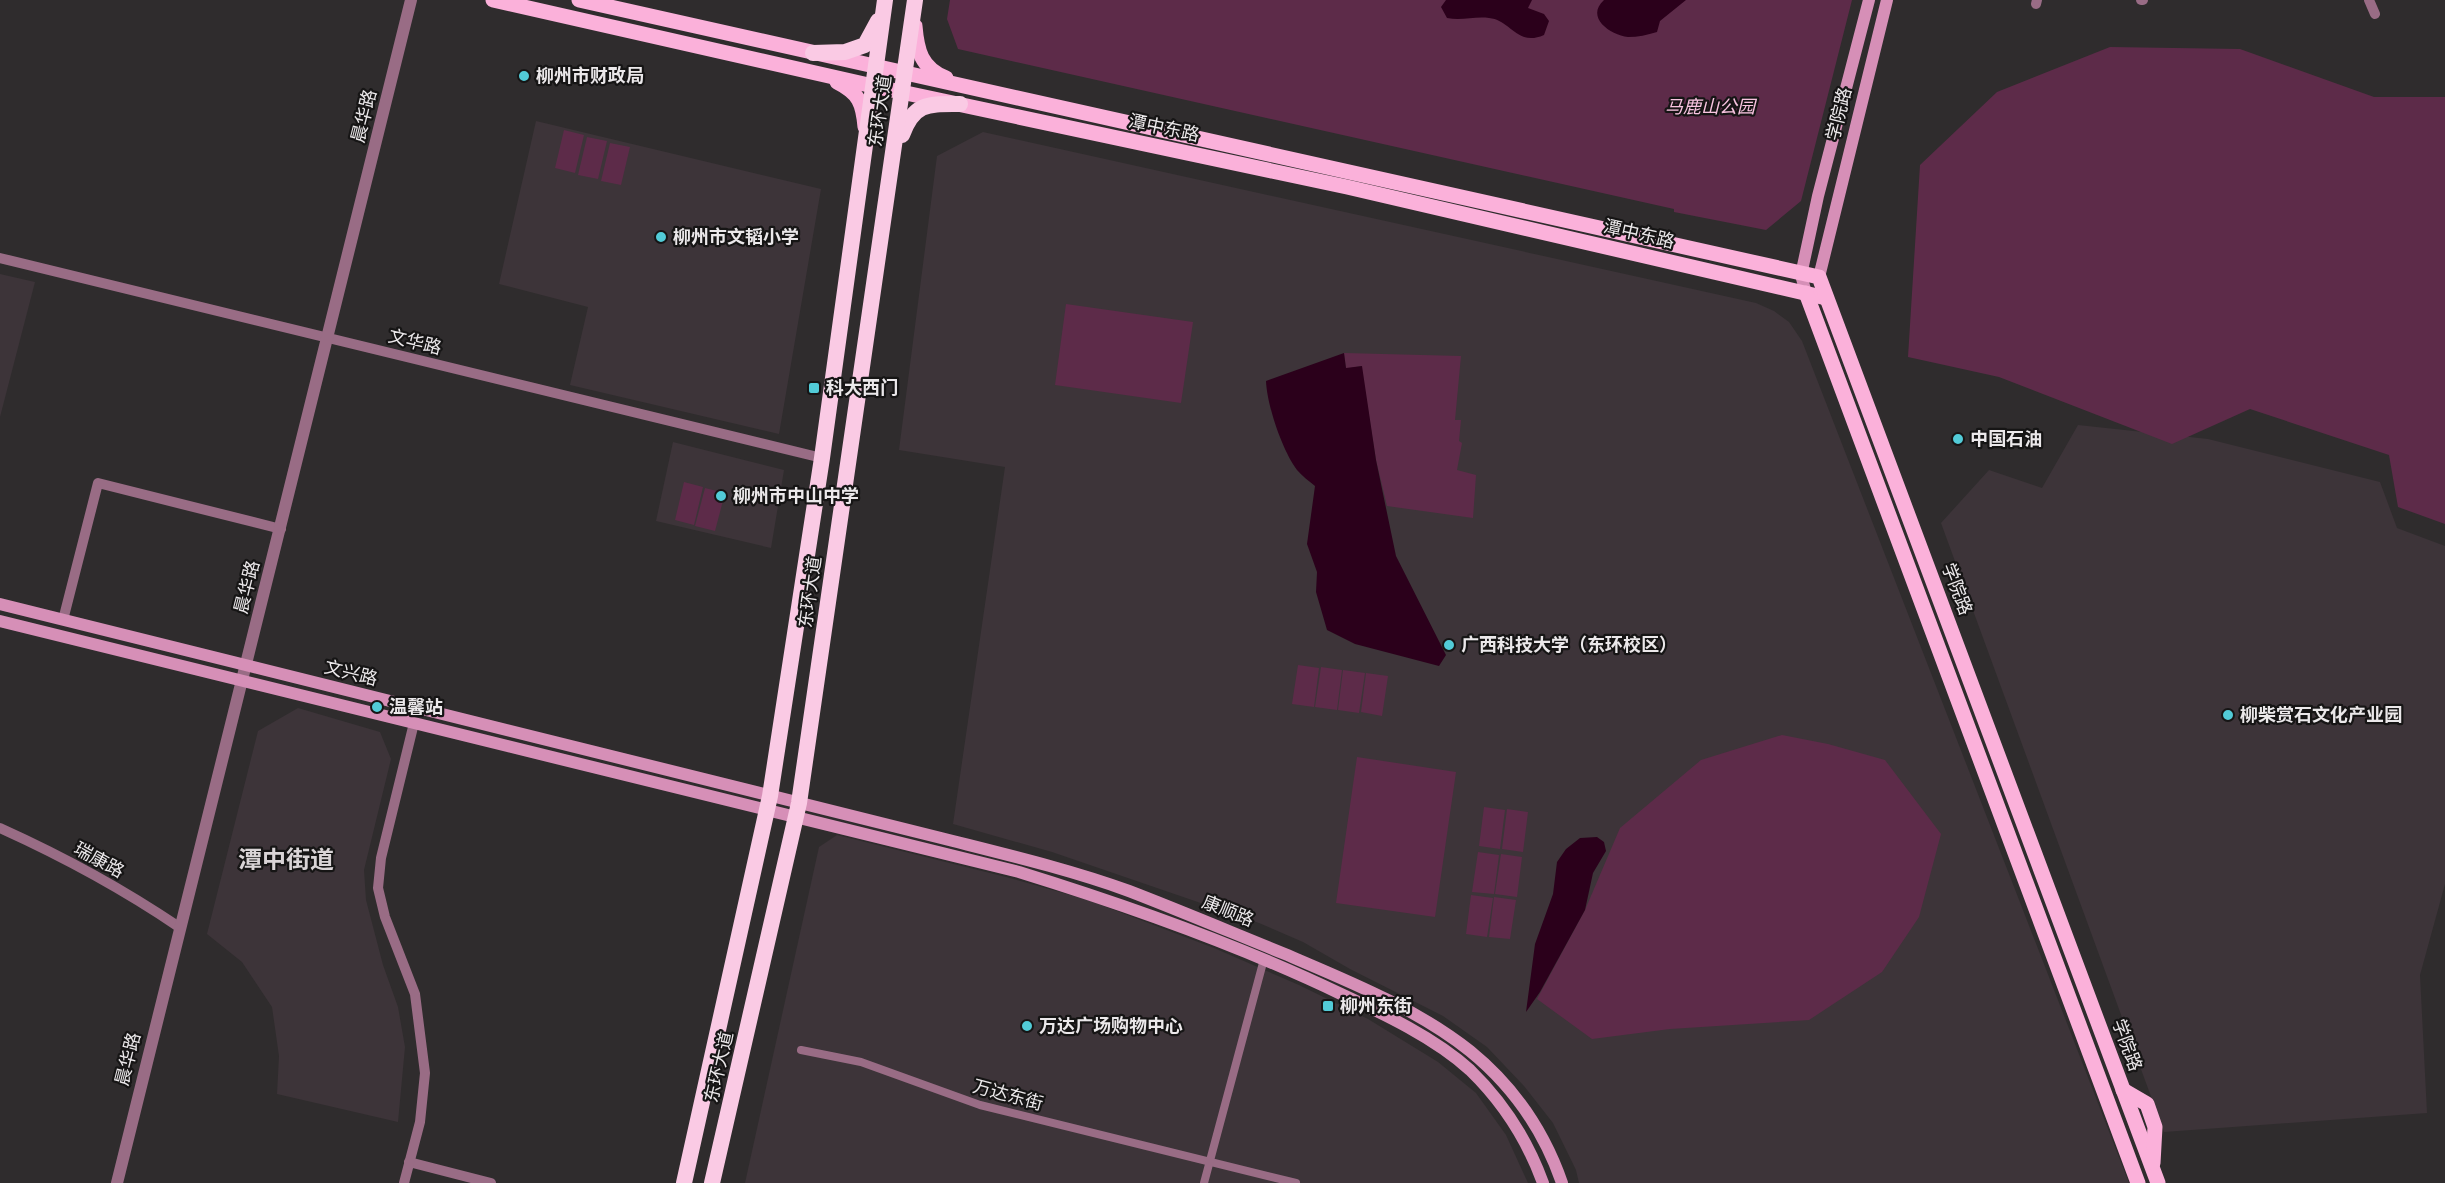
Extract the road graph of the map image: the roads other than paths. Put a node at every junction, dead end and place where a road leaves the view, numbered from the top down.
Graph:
1 (411, 0) edge
2 (493, 0) edge
3 (579, 0) edge
4 (885, 0) edge
5 (1869, 0) edge
6 (1887, 0) edge
7 (2369, 0) edge
8 (612, 4) edge
9 (915, 5) edge
10 (2374, 14) dead end
11 (607, 26) junction
12 (813, 53) junction
13 (875, 66) junction
14 (812, 72) junction
15 (905, 73) junction
16 (873, 86) junction
17 (965, 87) junction
18 (903, 92) junction
19 (960, 104) junction
20 (867, 139) junction
21 (893, 161) junction
22 (0, 258) edge
23 (1801, 275) junction
24 (1819, 277) junction
25 (1806, 292) junction
26 (1826, 298) junction
27 (328, 338) junction
28 (822, 458) junction
29 (281, 529) junction
30 (0, 604) edge
31 (63, 620) junction
32 (0, 621) edge
33 (247, 665) junction
34 (243, 681) junction
35 (414, 723) junction
36 (769, 803) junction
37 (797, 810) junction
38 (0, 828) edge
39 (179, 927) junction
40 (1264, 960) junction
41 (801, 1050) dead end
42 (409, 1162) junction
43 (1209, 1162) junction
44 (2155, 1176) edge
45 (117, 1183) edge
46 (404, 1183) edge
47 (491, 1183) edge
48 (684, 1183) edge
49 (712, 1183) edge
50 (1204, 1183) edge
51 (1296, 1183) edge
52 (1544, 1183) edge
53 (1562, 1183) edge
54 (2139, 1183) edge

1 - 27 street, 晨华路
2 - 11 main road, 潭中东路
3 - 8 main road, 潭中东路
4 - 12 highway
4 - 13 highway, 东环大道
5 - 23 main road, 学院路
6 - 24 main road, 学院路
7 - 10 street
8 - 11 street
8 - 12 main road, 潭中东路
9 - 15 highway, 东环大道
9 - 17 main road
11 - 14 main road, 潭中东路
12 - 13 main road, 潭中东路
13 - 15 main road, 潭中东路
13 - 16 highway, 东环大道
14 - 16 main road, 潭中东路
14 - 20 main road
15 - 17 main road, 潭中东路
15 - 18 highway, 东环大道
16 - 18 main road, 潭中东路
16 - 20 highway, 东环大道
17 - 23 main road, 潭中东路
18 - 19 main road, 潭中东路
18 - 21 highway, 东环大道
19 - 21 highway
19 - 25 main road, 潭中东路
20 - 28 highway, 东环大道
21 - 37 highway, 东环大道
22 - 27 street, 文华路
23 - 24 main road, 潭中东路
23 - 25 main road, 学院路
24 - 26 main road, 学院路
25 - 26 main road, 潭中东路
25 - 54 main road, 学院路
26 - 44 main road, 学院路
27 - 28 street, 文华路
27 - 29 street, 晨华路
28 - 36 highway, 东环大道
29 - 31 street
29 - 33 street, 晨华路
30 - 31 main road, 文兴路
31 - 33 main road, 文兴路
32 - 34 main road, 文兴路
33 - 34 street, 晨华路
33 - 36 main road, 文兴路
34 - 35 main road, 文兴路
34 - 39 street, 晨华路
35 - 36 main road, 文兴路
35 - 42 street
36 - 37 main road, 文兴路
36 - 48 highway, 东环大道
37 - 40 main road, 康顺路
37 - 49 highway, 东环大道
37 - 53 main road, 康顺路
38 - 39 street, 瑞康路
39 - 45 street, 晨华路
40 - 43 street
40 - 52 main road, 康顺路
41 - 43 street, 万达东街
42 - 46 street
42 - 47 street
43 - 50 street
43 - 51 street, 万达东街

